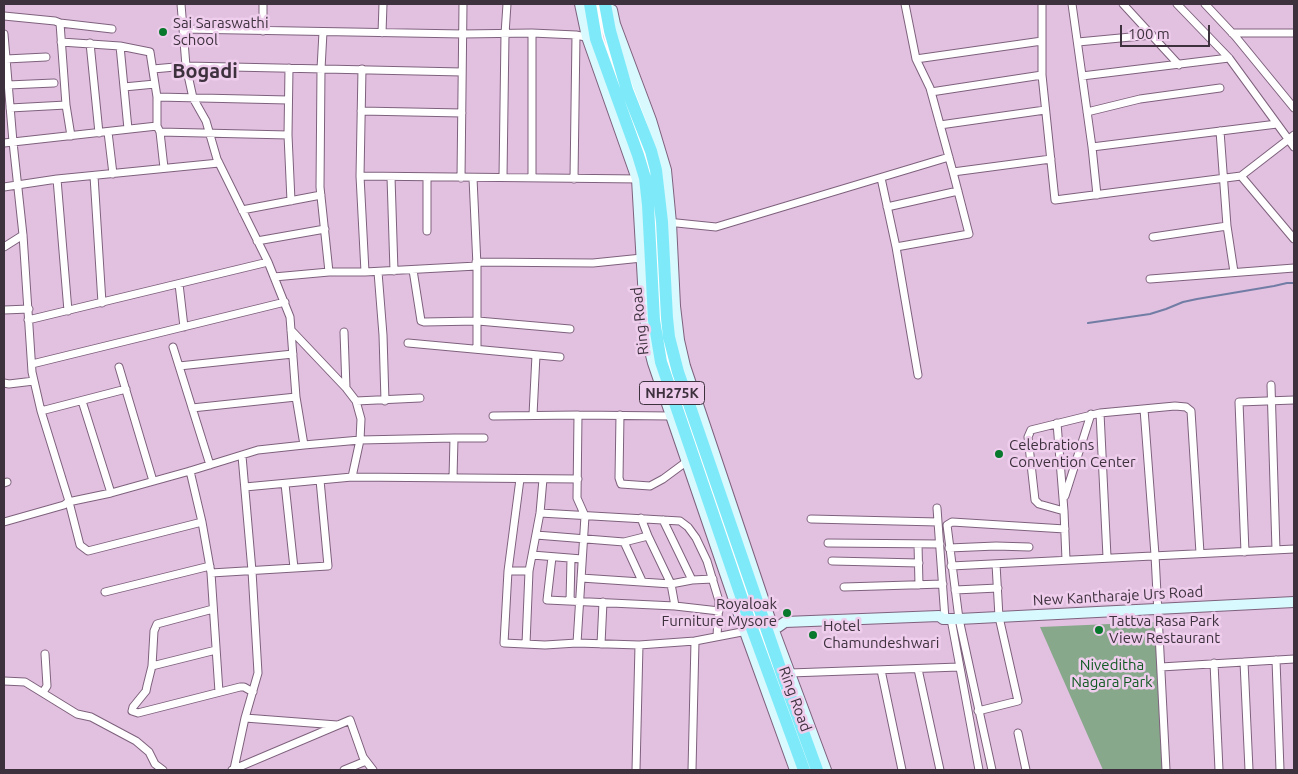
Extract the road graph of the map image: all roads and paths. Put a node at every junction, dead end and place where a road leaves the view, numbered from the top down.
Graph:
1 (182, 4) edge
2 (263, 4) edge
3 (383, 4) edge
4 (463, 4) edge
5 (507, 4) edge
6 (580, 4) edge
7 (590, 4) edge
8 (605, 4) edge
9 (610, 4) edge
10 (905, 4) edge
11 (1042, 4) edge
12 (1072, 4) edge
13 (1123, 4) edge
14 (1177, 4) edge
15 (1205, 4) edge
16 (4, 16) edge
17 (60, 23) junction
18 (112, 29) dead end
19 (183, 30) junction
20 (263, 31) junction
21 (323, 32) junction
22 (1232, 32) junction
23 (382, 33) junction
24 (532, 33) junction
25 (1294, 33) edge
26 (4, 34) edge
27 (463, 34) junction
28 (505, 34) junction
29 (576, 35) junction
30 (1152, 35) junction
31 (592, 38) junction
32 (1042, 41) junction
33 (61, 42) junction
34 (1078, 42) junction
35 (90, 43) junction
36 (120, 46) junction
37 (4, 47) edge
38 (46, 57) dead end
39 (1229, 58) junction
40 (916, 59) junction
41 (6, 60) junction
42 (1179, 65) junction
43 (186, 66) junction
44 (289, 68) junction
45 (153, 69) junction
46 (320, 69) junction
47 (362, 69) junction
48 (462, 72) junction
49 (1042, 75) junction
50 (1082, 76) junction
51 (54, 83) dead end
52 (155, 84) junction
53 (8, 85) junction
54 (124, 87) junction
55 (1220, 88) dead end
56 (931, 92) junction
57 (157, 97) junction
58 (193, 98) junction
59 (288, 100) junction
60 (66, 106) junction
61 (10, 108) junction
62 (1294, 108) edge
63 (1046, 110) junction
64 (361, 111) junction
65 (1088, 112) junction
66 (462, 114) junction
67 (1277, 124) junction
68 (940, 125) junction
69 (128, 129) junction
70 (159, 129) junction
71 (1220, 131) junction
72 (99, 132) junction
73 (108, 132) junction
74 (210, 134) junction
75 (288, 135) junction
76 (71, 136) junction
77 (1291, 137) edge
78 (13, 142) junction
79 (4, 143) edge
80 (1092, 147) junction
81 (1294, 147) edge
82 (949, 158) junction
83 (1051, 159) junction
84 (219, 163) junction
85 (164, 168) junction
86 (954, 172) junction
87 (113, 174) junction
88 (94, 176) junction
89 (360, 176) junction
90 (1241, 176) junction
91 (391, 177) junction
92 (427, 177) junction
93 (460, 178) junction
94 (473, 178) junction
95 (503, 178) junction
96 (532, 178) junction
97 (641, 178) junction
98 (881, 178) junction
99 (1223, 178) junction
100 (57, 179) junction
101 (574, 179) junction
102 (17, 185) junction
103 (4, 187) edge
104 (958, 191) junction
105 (321, 195) junction
106 (1097, 195) junction
107 (291, 201) junction
108 (887, 207) junction
109 (242, 210) junction
110 (666, 222) junction
111 (1227, 226) junction
112 (325, 229) junction
113 (427, 231) dead end
114 (23, 235) junction
115 (1153, 238) dead end
116 (1294, 239) edge
117 (257, 241) junction
118 (4, 247) edge
119 (896, 247) junction
120 (642, 258) junction
121 (268, 262) junction
122 (477, 264) junction
123 (1294, 268) edge
124 (413, 270) junction
125 (394, 271) junction
126 (329, 272) junction
127 (365, 272) junction
128 (378, 272) junction
129 (1234, 272) junction
130 (274, 277) junction
131 (1150, 279) dead end
132 (179, 284) junction
133 (285, 302) junction
134 (102, 303) junction
135 (29, 309) junction
136 (4, 310) edge
137 (68, 311) junction
138 (28, 320) junction
139 (478, 321) junction
140 (184, 327) junction
141 (570, 329) dead end
142 (291, 330) junction
143 (344, 332) dead end
144 (408, 342) dead end
145 (173, 347) dead end
146 (477, 349) junction
147 (293, 354) junction
148 (536, 355) junction
149 (560, 357) dead end
150 (32, 364) junction
151 (179, 366) junction
152 (119, 368) dead end
153 (918, 375) dead end
154 (34, 381) junction
155 (4, 383) edge
156 (1271, 385) dead end
157 (346, 388) junction
158 (126, 389) junction
159 (296, 397) junction
160 (420, 398) dead end
161 (385, 400) junction
162 (1294, 400) edge
163 (82, 401) junction
164 (1271, 401) junction
165 (356, 402) junction
166 (192, 408) junction
167 (1144, 409) junction
168 (41, 411) junction
169 (1100, 413) junction
170 (1091, 414) junction
171 (578, 415) junction
172 (620, 415) junction
173 (493, 416) dead end
174 (533, 416) junction
175 (670, 416) junction
176 (1057, 423) junction
177 (454, 438) junction
178 (484, 438) dead end
179 (360, 440) junction
180 (304, 445) junction
181 (242, 456) junction
182 (686, 462) junction
183 (210, 464) junction
184 (190, 471) junction
185 (352, 477) junction
186 (453, 478) junction
187 (520, 479) junction
188 (543, 479) junction
189 (578, 479) junction
190 (320, 480) junction
191 (154, 481) junction
192 (285, 484) junction
193 (245, 487) junction
194 (111, 493) junction
195 (1063, 501) junction
196 (68, 502) junction
197 (937, 508) dead end
198 (1064, 511) junction
199 (540, 513) junction
200 (585, 516) junction
201 (641, 518) junction
202 (811, 519) dead end
203 (663, 520) junction
204 (4, 522) edge
205 (202, 522) junction
206 (938, 522) junction
207 (1065, 529) junction
208 (536, 535) junction
209 (648, 536) junction
210 (584, 538) junction
211 (624, 542) junction
212 (828, 543) dead end
213 (918, 544) junction
214 (940, 544) junction
215 (1029, 547) dead end
216 (949, 548) junction
217 (1294, 549) edge
218 (1276, 550) junction
219 (1244, 552) junction
220 (1200, 553) junction
221 (532, 555) junction
222 (1155, 555) junction
223 (552, 557) junction
224 (1107, 558) junction
225 (571, 559) junction
226 (582, 559) junction
227 (1066, 560) junction
228 (832, 561) dead end
229 (919, 562) junction
230 (996, 564) junction
231 (951, 566) junction
232 (294, 568) junction
233 (210, 569) junction
234 (252, 570) junction
235 (508, 571) junction
236 (529, 571) junction
237 (581, 578) junction
238 (692, 580) junction
239 (713, 580) junction
240 (642, 581) junction
241 (671, 584) junction
242 (943, 584) junction
243 (919, 585) junction
244 (844, 587) dead end
245 (998, 588) junction
246 (955, 590) junction
247 (105, 592) dead end
248 (570, 600) junction
249 (579, 600) junction
250 (603, 602) junction
251 (1294, 602) edge
252 (675, 606) junction
253 (213, 609) junction
254 (1156, 610) junction
255 (719, 611) junction
256 (999, 617) junction
257 (949, 619) junction
258 (763, 629) junction
259 (717, 636) junction
260 (695, 641) junction
261 (577, 643) junction
262 (526, 644) junction
263 (601, 644) junction
264 (640, 645) junction
265 (216, 650) junction
266 (45, 654) dead end
267 (1294, 659) edge
268 (1276, 660) junction
269 (1244, 662) junction
270 (1214, 663) junction
271 (152, 666) junction
272 (959, 667) junction
273 (1161, 667) junction
274 (918, 669) junction
275 (881, 670) junction
276 (790, 673) junction
277 (4, 681) edge
278 (43, 692) junction
279 (219, 692) junction
280 (253, 692) junction
281 (978, 711) junction
282 (246, 718) junction
283 (338, 725) junction
284 (1018, 733) dead end
285 (366, 761) junction
286 (163, 770) edge
287 (233, 770) edge
288 (344, 770) edge
289 (373, 770) edge
290 (636, 770) edge
291 (692, 770) edge
292 (795, 770) edge
293 (804, 770) edge
294 (817, 770) edge
295 (826, 770) edge
296 (902, 770) edge
297 (940, 770) edge
298 (978, 770) edge
299 (992, 770) edge
300 (1026, 770) edge
301 (1166, 770) edge
302 (1219, 770) edge
303 (1249, 770) edge
304 (1280, 770) edge

1 - 19 street
2 - 20 street
3 - 23 street
4 - 27 street
5 - 28 street
6 - 31 street
7 - 31 highway, Ring Road / NH275K
8 - 110 highway, Ring Road / NH275K
9 - 110 street
10 - 40 street
11 - 32 street
12 - 34 street
13 - 30 street
14 - 39 street
15 - 22 street
16 - 17 street
17 - 18 street
17 - 33 street
19 - 20 street
19 - 43 street
20 - 21 street
21 - 23 street
21 - 46 street
22 - 25 street
22 - 62 street
23 - 27 street
24 - 28 street
24 - 29 street
24 - 96 street
26 - 37 street
27 - 28 street
27 - 48 street
28 - 95 street
29 - 31 street
29 - 101 street
30 - 34 street
30 - 42 street
31 - 97 highway, Ring Road / NH275K
32 - 40 street
32 - 49 street
33 - 35 street
33 - 60 street
34 - 50 street
35 - 36 street
35 - 72 street
36 - 45 street
36 - 54 street
37 - 41 street
38 - 41 street
39 - 42 street
39 - 67 street
40 - 56 street
41 - 53 street
42 - 50 street
43 - 44 street
43 - 45 street
43 - 58 street
44 - 46 street
44 - 59 street
45 - 52 street
46 - 47 street
46 - 105 street
47 - 48 street
47 - 64 street
48 - 66 street
49 - 56 street
49 - 63 street
50 - 65 street
51 - 53 street
52 - 54 street
52 - 57 street
53 - 61 street
54 - 69 street
55 - 65 street
56 - 68 street
57 - 58 street
57 - 70 street
58 - 59 street
58 - 74 street
59 - 75 street
60 - 61 street
60 - 76 street
61 - 78 street
63 - 68 street
63 - 83 street
64 - 66 street
64 - 89 street
65 - 80 street
66 - 93 street
67 - 71 street
67 - 77 street
68 - 82 street
69 - 70 street
69 - 73 street
70 - 74 street
70 - 85 street
71 - 80 street
71 - 99 street
72 - 73 street
72 - 76 street
73 - 87 street
74 - 75 street
74 - 84 street
75 - 107 street
76 - 78 street
77 - 81 street
77 - 90 street
78 - 79 street
78 - 102 street
80 - 106 street
82 - 86 street
82 - 98 street
83 - 86 street
83 - 106 street
84 - 85 street
84 - 109 street
85 - 87 street
86 - 104 street
87 - 88 street
88 - 100 street
88 - 134 street
89 - 91 street
89 - 127 street
90 - 99 street
90 - 116 street
91 - 92 street
91 - 125 street
92 - 93 street
92 - 113 street
93 - 94 street
94 - 95 street
94 - 122 street
95 - 96 street
96 - 101 street
97 - 101 street
97 - 120 street
97 - 258 highway, Ring Road / NH275K
98 - 108 street
98 - 110 street
99 - 106 street
99 - 111 street
100 - 102 street
100 - 137 street
102 - 103 street
102 - 114 street
104 - 108 street
104 - 119 street
105 - 107 street
105 - 112 street
107 - 109 street
108 - 119 street
109 - 117 street
110 - 258 highway, Ring Road / NH275K
111 - 115 street
111 - 129 street
112 - 117 street
112 - 126 street
114 - 118 street
114 - 135 street
117 - 121 street
119 - 153 street
120 - 122 street
120 - 175 street
121 - 130 street
121 - 132 street
122 - 124 street
122 - 139 street
123 - 129 street
124 - 125 street
124 - 139 street
125 - 128 street
126 - 127 street
126 - 130 street
127 - 128 street
128 - 161 street
129 - 131 street
130 - 133 street
132 - 134 street
132 - 140 street
133 - 140 street
133 - 142 street
134 - 137 street
135 - 136 street
135 - 138 street
137 - 138 street
138 - 150 street
139 - 141 street
139 - 146 street
140 - 150 street
142 - 147 street
142 - 157 street
143 - 157 street
144 - 146 street
145 - 151 street
146 - 148 street
147 - 151 street
147 - 159 street
148 - 149 street
148 - 174 street
150 - 154 street
151 - 166 street
152 - 158 street
154 - 155 street
154 - 168 street
156 - 164 street
157 - 165 street
158 - 163 street
158 - 191 street
159 - 166 street
159 - 180 street
160 - 161 street
161 - 165 street
162 - 164 street
163 - 168 street
163 - 194 street
164 - 218 street
164 - 219 street
165 - 179 street
166 - 183 street
167 - 169 street
167 - 220 street
167 - 222 street
168 - 196 street
169 - 170 street
169 - 224 street
170 - 176 street
170 - 195 street
171 - 172 street
171 - 174 street
171 - 189 street
172 - 175 street
172 - 182 street
173 - 174 street
175 - 182 street
176 - 195 street
176 - 198 street
177 - 178 street
177 - 179 street
177 - 186 street
179 - 180 street
179 - 185 street
180 - 181 street
181 - 183 street
181 - 193 street
182 - 258 street
183 - 184 street
184 - 191 street
184 - 205 street
185 - 186 street
185 - 190 street
186 - 187 street
187 - 188 street
187 - 235 street
188 - 189 street
188 - 199 street
189 - 200 street
190 - 192 street
190 - 232 street
191 - 194 street
192 - 193 street
192 - 232 street
193 - 234 street
194 - 196 street
195 - 198 street
196 - 204 street
196 - 205 street
197 - 206 street
198 - 207 street
199 - 200 street
199 - 208 street
200 - 201 street
200 - 210 street
201 - 203 street
201 - 209 street
202 - 206 street
203 - 238 street
203 - 239 street
205 - 233 street
206 - 214 street
207 - 216 street
207 - 227 street
208 - 210 street
208 - 221 street
209 - 211 street
209 - 241 street
210 - 211 street
210 - 226 street
211 - 240 street
212 - 213 street
213 - 214 street
213 - 229 street
214 - 242 street
215 - 216 street
216 - 231 street
217 - 218 street
218 - 219 street
219 - 220 street
220 - 222 street
221 - 223 street
221 - 236 street
222 - 224 street
222 - 254 street
223 - 225 street
223 - 248 street
224 - 227 street
225 - 226 street
225 - 248 street
226 - 237 street
227 - 230 street
228 - 229 street
229 - 243 street
230 - 231 street
230 - 245 street
231 - 246 street
232 - 234 street
233 - 234 street
233 - 247 street
233 - 253 street
234 - 280 street
235 - 236 street
235 - 262 street
236 - 262 street
237 - 240 street
237 - 249 street
238 - 239 street
238 - 241 street
239 - 255 street
240 - 241 street
241 - 252 street
242 - 243 street
242 - 257 street
243 - 244 street
245 - 246 street
245 - 256 street
246 - 257 street
248 - 249 street
249 - 250 street
249 - 261 street
250 - 252 street
250 - 263 street
251 - 254 street, New Kantharaje Urs Road
252 - 255 street
253 - 265 street
253 - 271 street
254 - 256 street, New Kantharaje Urs Road
254 - 273 street
255 - 259 street
256 - 257 street, New Kantharaje Urs Road
256 - 281 street
257 - 258 street, New Kantharaje Urs Road
257 - 272 street
257 - 281 street
258 - 259 street
258 - 276 street
258 - 292 street
258 - 293 highway, Ring Road / NH275K
258 - 294 highway, Ring Road / NH275K
259 - 260 street
260 - 264 street
260 - 291 street
261 - 262 street
261 - 263 street
263 - 264 street
264 - 290 street
265 - 271 street
265 - 279 street
266 - 278 street
267 - 268 street
268 - 269 street
268 - 304 street
269 - 270 street
269 - 303 street
270 - 273 street
270 - 302 street
271 - 279 street
272 - 274 street
272 - 298 street
273 - 301 street
274 - 275 street
274 - 297 street
275 - 276 street
275 - 296 street
276 - 295 street
277 - 278 street
278 - 286 street
279 - 280 street
280 - 282 street
281 - 299 street
282 - 283 street
282 - 287 street
283 - 285 street
283 - 287 street
284 - 300 street
285 - 288 street
285 - 289 street

